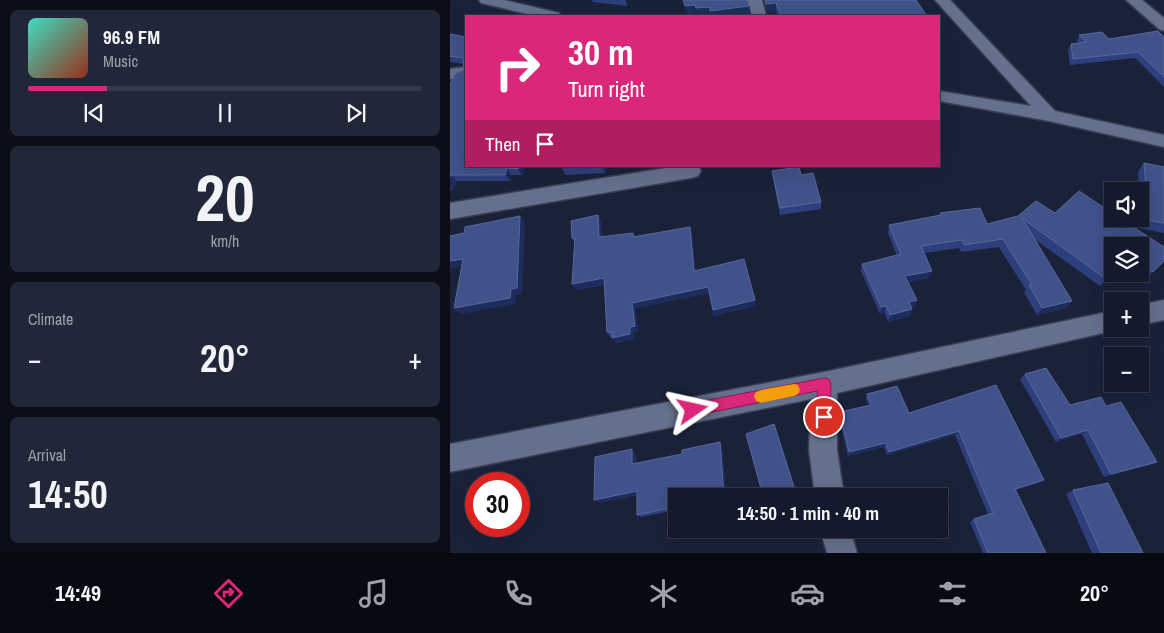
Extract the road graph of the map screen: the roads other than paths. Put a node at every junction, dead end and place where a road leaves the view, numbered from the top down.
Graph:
1 (486, 0) edge
2 (755, 0) edge
3 (942, 0) edge
4 (1133, 0) edge
5 (550, 15) edge
6 (759, 15) edge
7 (1164, 26) edge
8 (465, 72) edge
9 (450, 74) edge
10 (940, 96) edge
11 (1049, 115) junction
12 (1164, 141) edge
13 (691, 171) dead end
14 (450, 211) edge
15 (1164, 310) edge
16 (1149, 313) edge
17 (1104, 323) edge
18 (824, 384) junction
19 (450, 458) edge
20 (829, 488) edge
21 (838, 538) edge
22 (842, 553) edge

1 - 5 street
2 - 6 street
3 - 11 street
4 - 7 street
8 - 9 street
10 - 11 street
11 - 12 street
13 - 14 street
15 - 16 street
17 - 18 street
18 - 19 street
18 - 20 street
21 - 22 street

